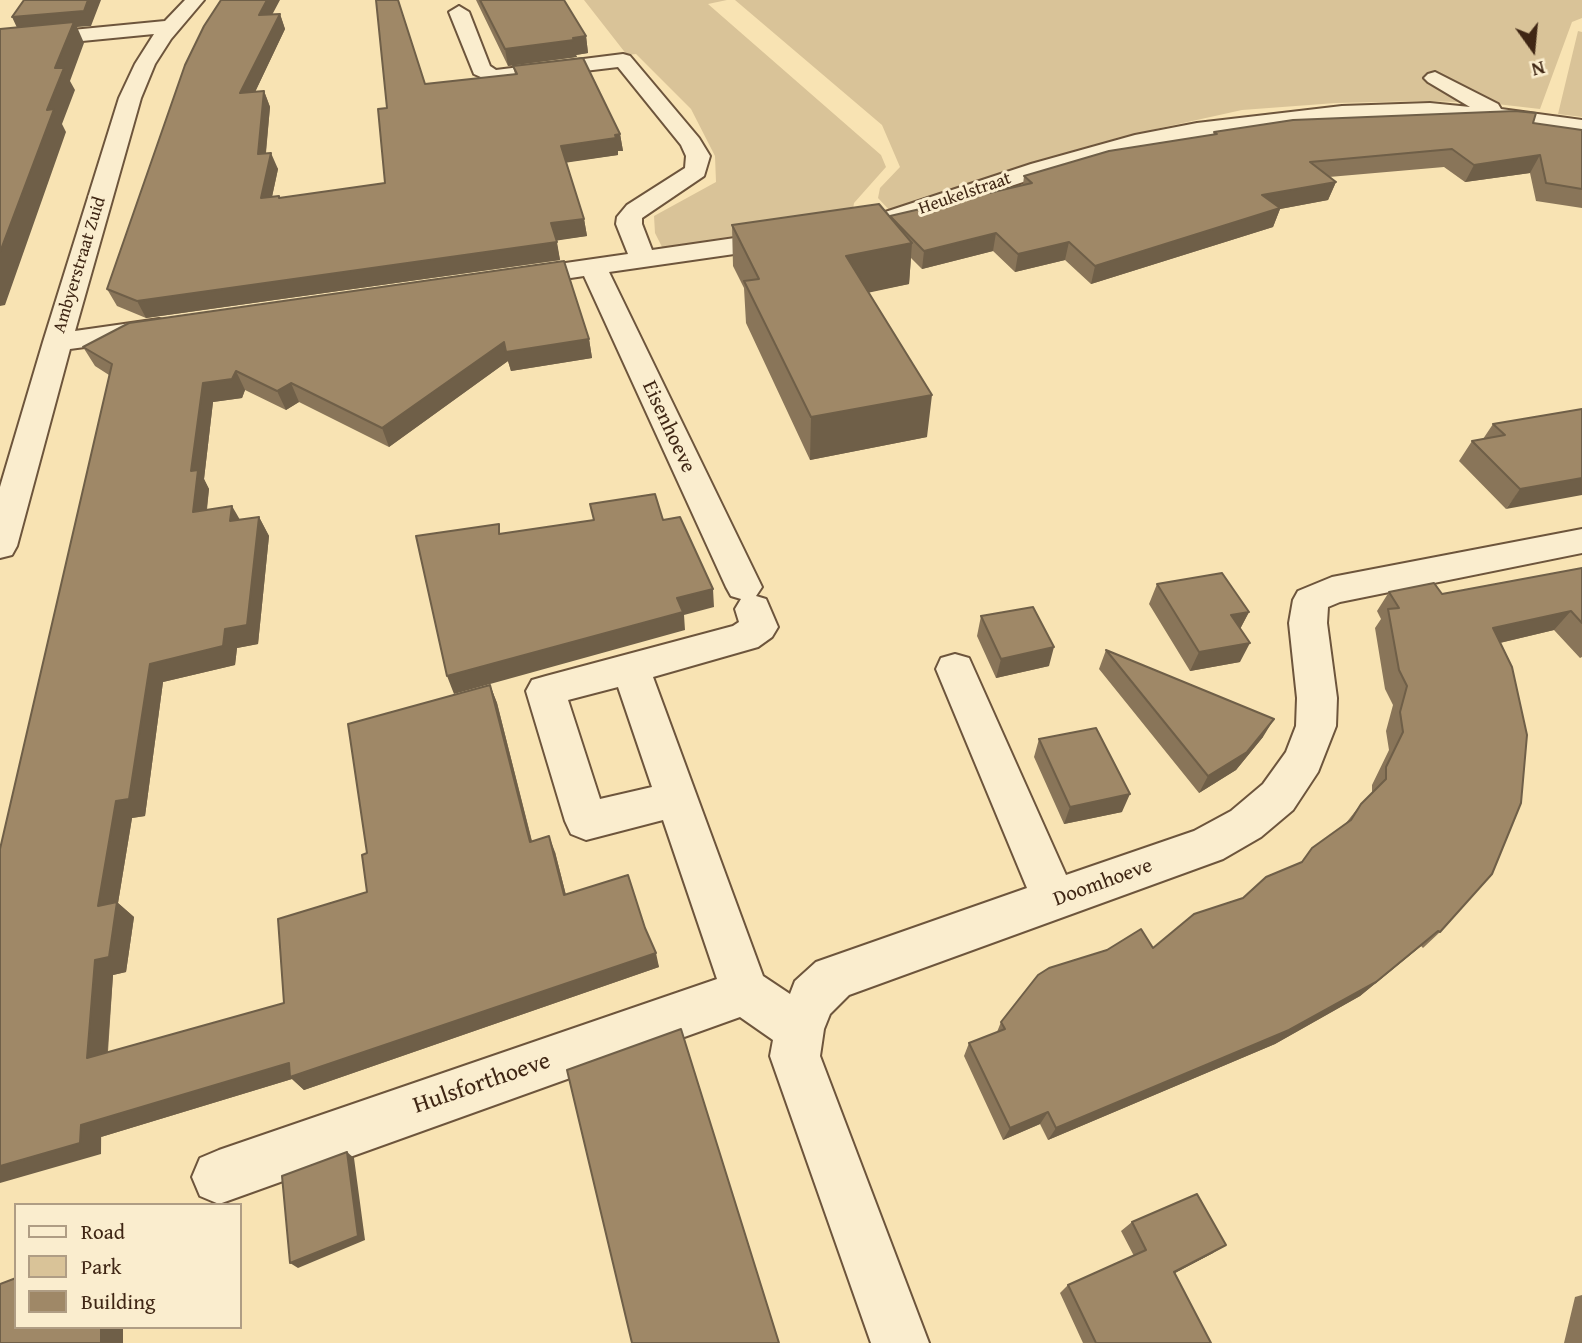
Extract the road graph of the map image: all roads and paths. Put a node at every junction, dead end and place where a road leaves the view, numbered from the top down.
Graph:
1 (195, 0) edge
2 (459, 12) dead end
3 (169, 27) junction
4 (0, 43) edge
5 (1435, 78) dead end
6 (1501, 116) junction
7 (1582, 127) edge
8 (850, 229) edge
9 (809, 235) edge
10 (643, 260) junction
11 (593, 267) junction
12 (497, 280) edge
13 (181, 325) edge
14 (57, 342) junction
15 (1582, 541) edge
16 (0, 547) edge
17 (631, 669) junction
18 (955, 669) dead end
19 (676, 799) junction
20 (1055, 900) junction
21 (745, 992) junction
22 (799, 1029) junction
23 (219, 1177) dead end
24 (900, 1343) edge

1 - 3 street, Ambyerstraat Zuid
2 - 10 street
3 - 4 street
3 - 14 street, Ambyerstraat Zuid
5 - 6 street
6 - 7 street, Heukelstraat
6 - 8 street, Heukelstraat
9 - 10 street
10 - 11 street
11 - 12 street
11 - 17 street, Eisenhoeve
13 - 14 street
14 - 16 street, Ambyerstraat Zuid
15 - 20 street, Doomhoeve
17 - 19 street
17 - 19 street, Eisenhoeve
18 - 20 street
19 - 21 street
20 - 22 street, Doomhoeve
21 - 22 street
21 - 23 street, Hulsforthoeve
22 - 24 street, Doomhoeve

